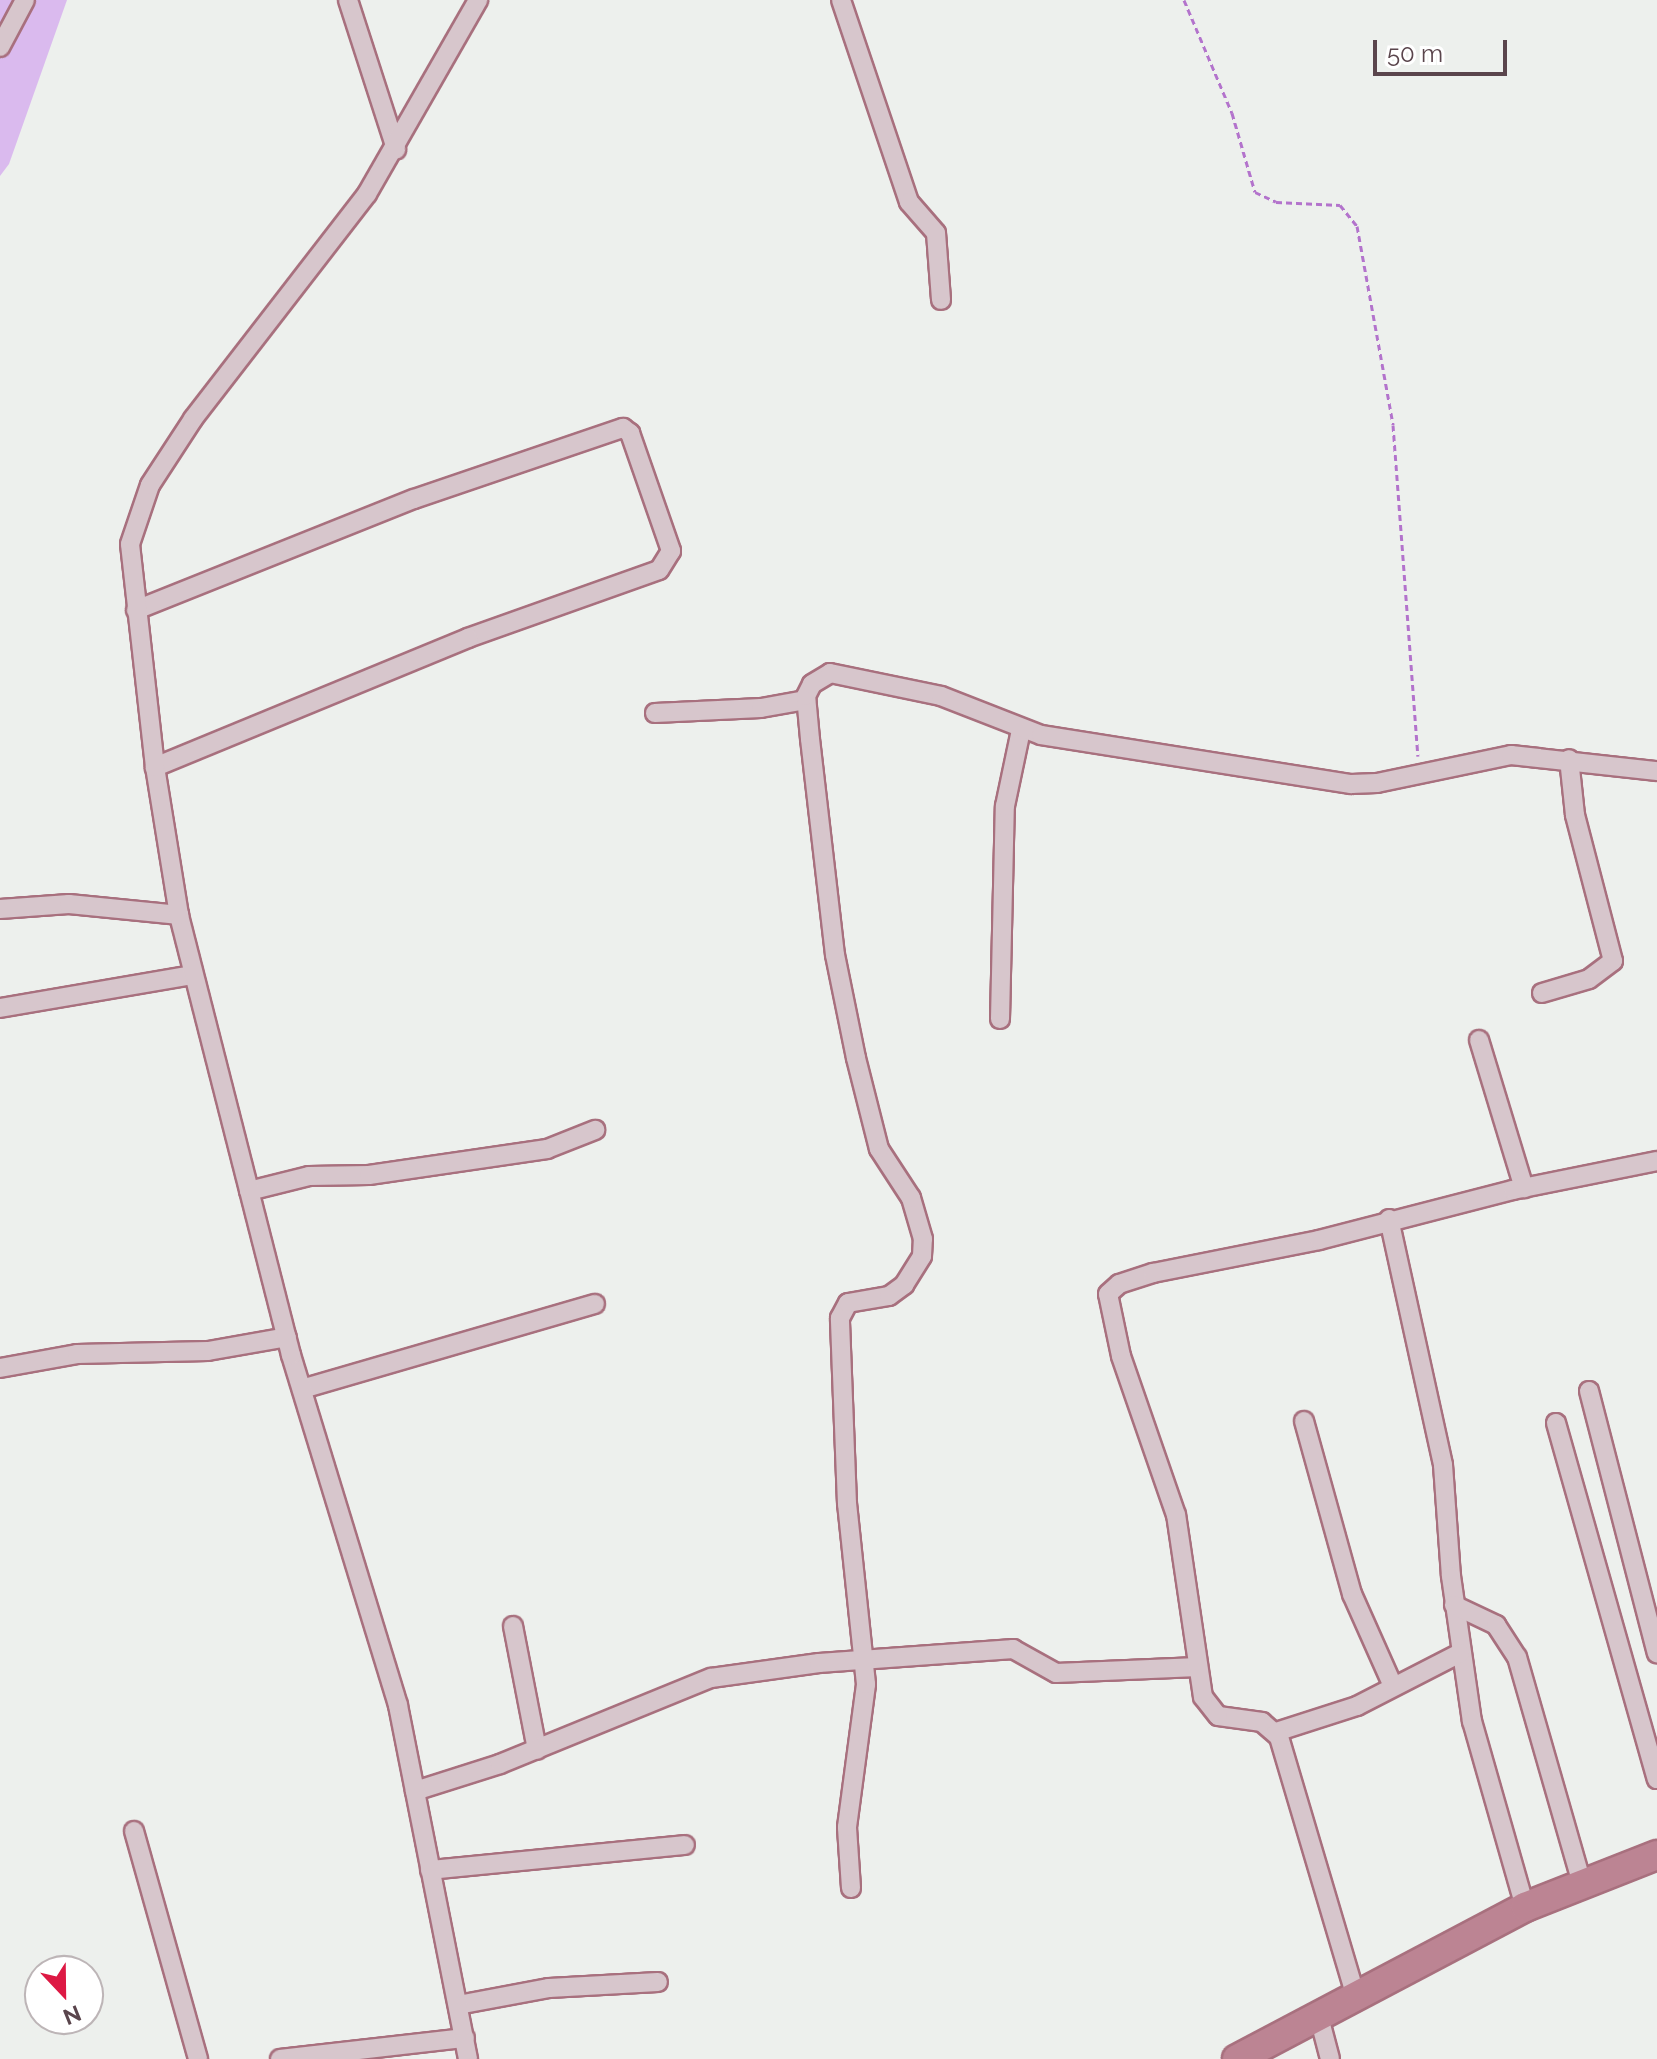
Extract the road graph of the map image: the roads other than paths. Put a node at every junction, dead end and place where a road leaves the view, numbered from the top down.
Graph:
1 (25, 0) edge
2 (348, 0) edge
3 (478, 0) edge
4 (841, 0) edge
5 (0, 47) edge
6 (396, 149) junction
7 (941, 300) dead end
8 (136, 610) junction
9 (806, 700) junction
10 (655, 713) dead end
11 (1021, 730) junction
12 (1569, 759) junction
13 (155, 767) junction
14 (1657, 771) edge
15 (0, 909) edge
16 (179, 915) junction
17 (193, 975) junction
18 (1542, 993) dead end
19 (0, 1008) edge
20 (1000, 1019) dead end
21 (1479, 1040) dead end
22 (595, 1130) dead end
23 (1657, 1161) edge
24 (1524, 1188) junction
25 (249, 1191) junction
26 (1389, 1219) junction
27 (595, 1304) dead end
28 (287, 1337) junction
29 (0, 1368) edge
30 (302, 1389) junction
31 (1589, 1391) dead end
32 (1304, 1421) dead end
33 (1556, 1423) dead end
34 (1454, 1605) junction
35 (513, 1626) dead end
36 (1460, 1653) junction
37 (1657, 1653) edge
38 (865, 1660) junction
39 (1198, 1667) junction
40 (1393, 1686) junction
41 (1276, 1732) junction
42 (537, 1750) junction
43 (1657, 1779) edge
44 (415, 1791) junction
45 (134, 1831) dead end
46 (685, 1845) dead end
47 (1657, 1855) edge
48 (430, 1870) junction
49 (1582, 1883) junction
50 (851, 1888) dead end
51 (1525, 1907) junction
52 (658, 1982) dead end
53 (1356, 1997) junction
54 (458, 2005) junction
55 (1319, 2017) junction
56 (465, 2038) junction
57 (198, 2059) edge
58 (280, 2059) edge
59 (468, 2059) edge
60 (1237, 2059) edge
61 (1330, 2059) edge

1 - 5 street
2 - 6 street
3 - 6 street
4 - 7 street
6 - 8 street
8 - 13 street
8 - 13 street
9 - 10 street
9 - 11 street
9 - 38 street
11 - 12 street
11 - 20 street
12 - 14 street
12 - 18 street
13 - 16 street
15 - 16 street
16 - 17 street
17 - 19 street
17 - 25 street
21 - 24 street
22 - 25 street
23 - 24 street
24 - 26 street
25 - 28 street
26 - 34 street
26 - 39 street
27 - 30 street
28 - 29 street
28 - 30 street
30 - 44 street
31 - 37 street
32 - 40 street
33 - 43 street
34 - 36 street
34 - 49 street
35 - 42 street
36 - 40 street
36 - 51 street
38 - 39 street
38 - 42 street
38 - 50 street
39 - 41 street
40 - 41 street
41 - 53 street
42 - 44 street
44 - 48 street
45 - 57 street
46 - 48 street
47 - 49 highway
48 - 54 street
49 - 51 highway
51 - 53 highway
52 - 54 street
53 - 55 highway
54 - 56 street
55 - 60 highway
55 - 61 street
56 - 58 street
56 - 59 street

